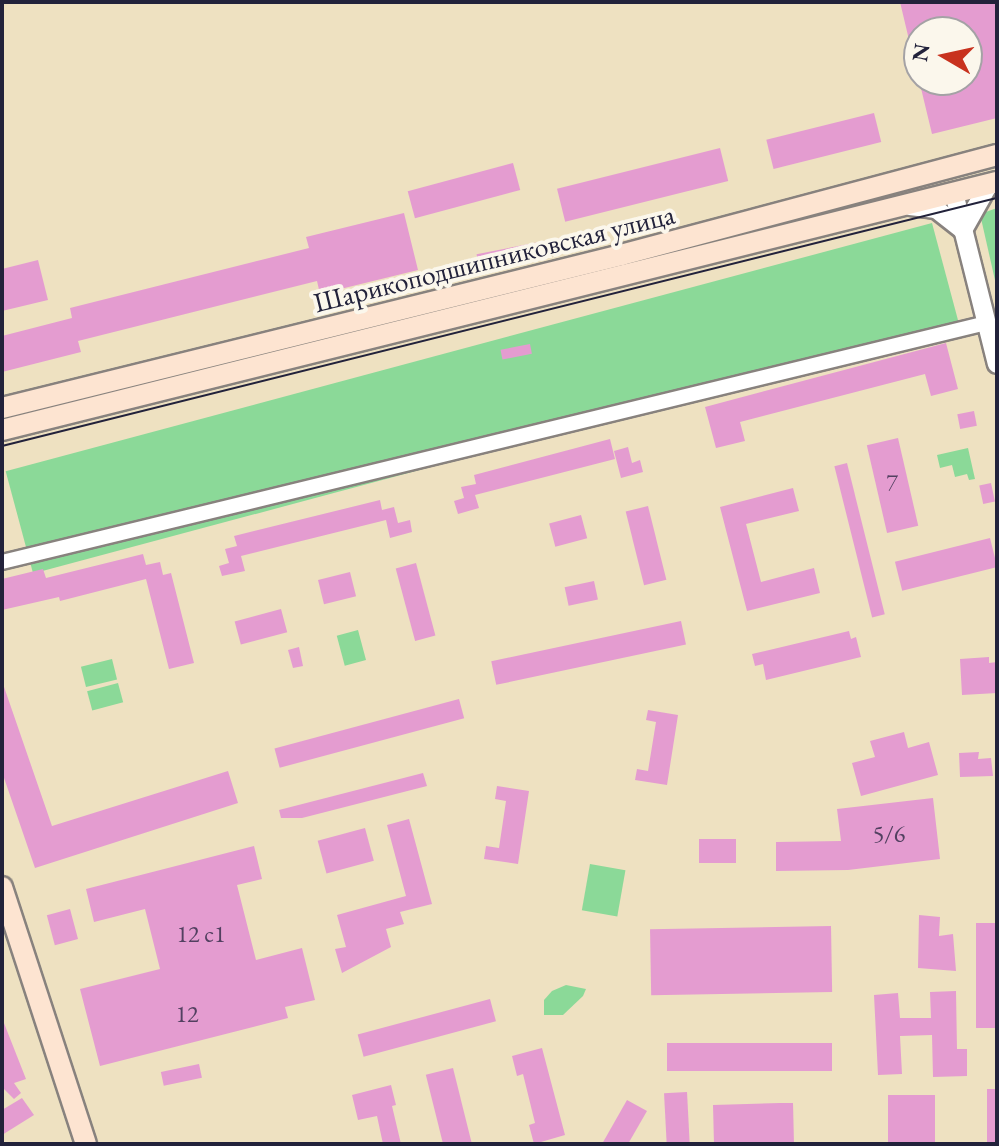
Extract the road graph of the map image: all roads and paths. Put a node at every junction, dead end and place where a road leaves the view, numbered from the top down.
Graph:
1 (989, 157) edge
2 (911, 177) junction
3 (993, 183) edge
4 (954, 193) junction
5 (907, 206) junction
6 (963, 230) junction
7 (986, 323) junction
8 (997, 364) edge
9 (2, 408) edge
10 (2, 430) edge
11 (2, 562) edge
12 (2, 887) edge
13 (86, 1144) edge

1 - 2 main road, Шарикоподшипниковская улица
1 - 4 street
2 - 4 street
2 - 9 main road, Шарикоподшипниковская улица
3 - 4 main road, Шарикоподшипниковская улица
3 - 6 street
4 - 5 main road, Шарикоподшипниковская улица
4 - 6 street
5 - 6 street
5 - 10 main road, Шарикоподшипниковская улица
6 - 7 street
7 - 8 street
7 - 11 street
12 - 13 main road

